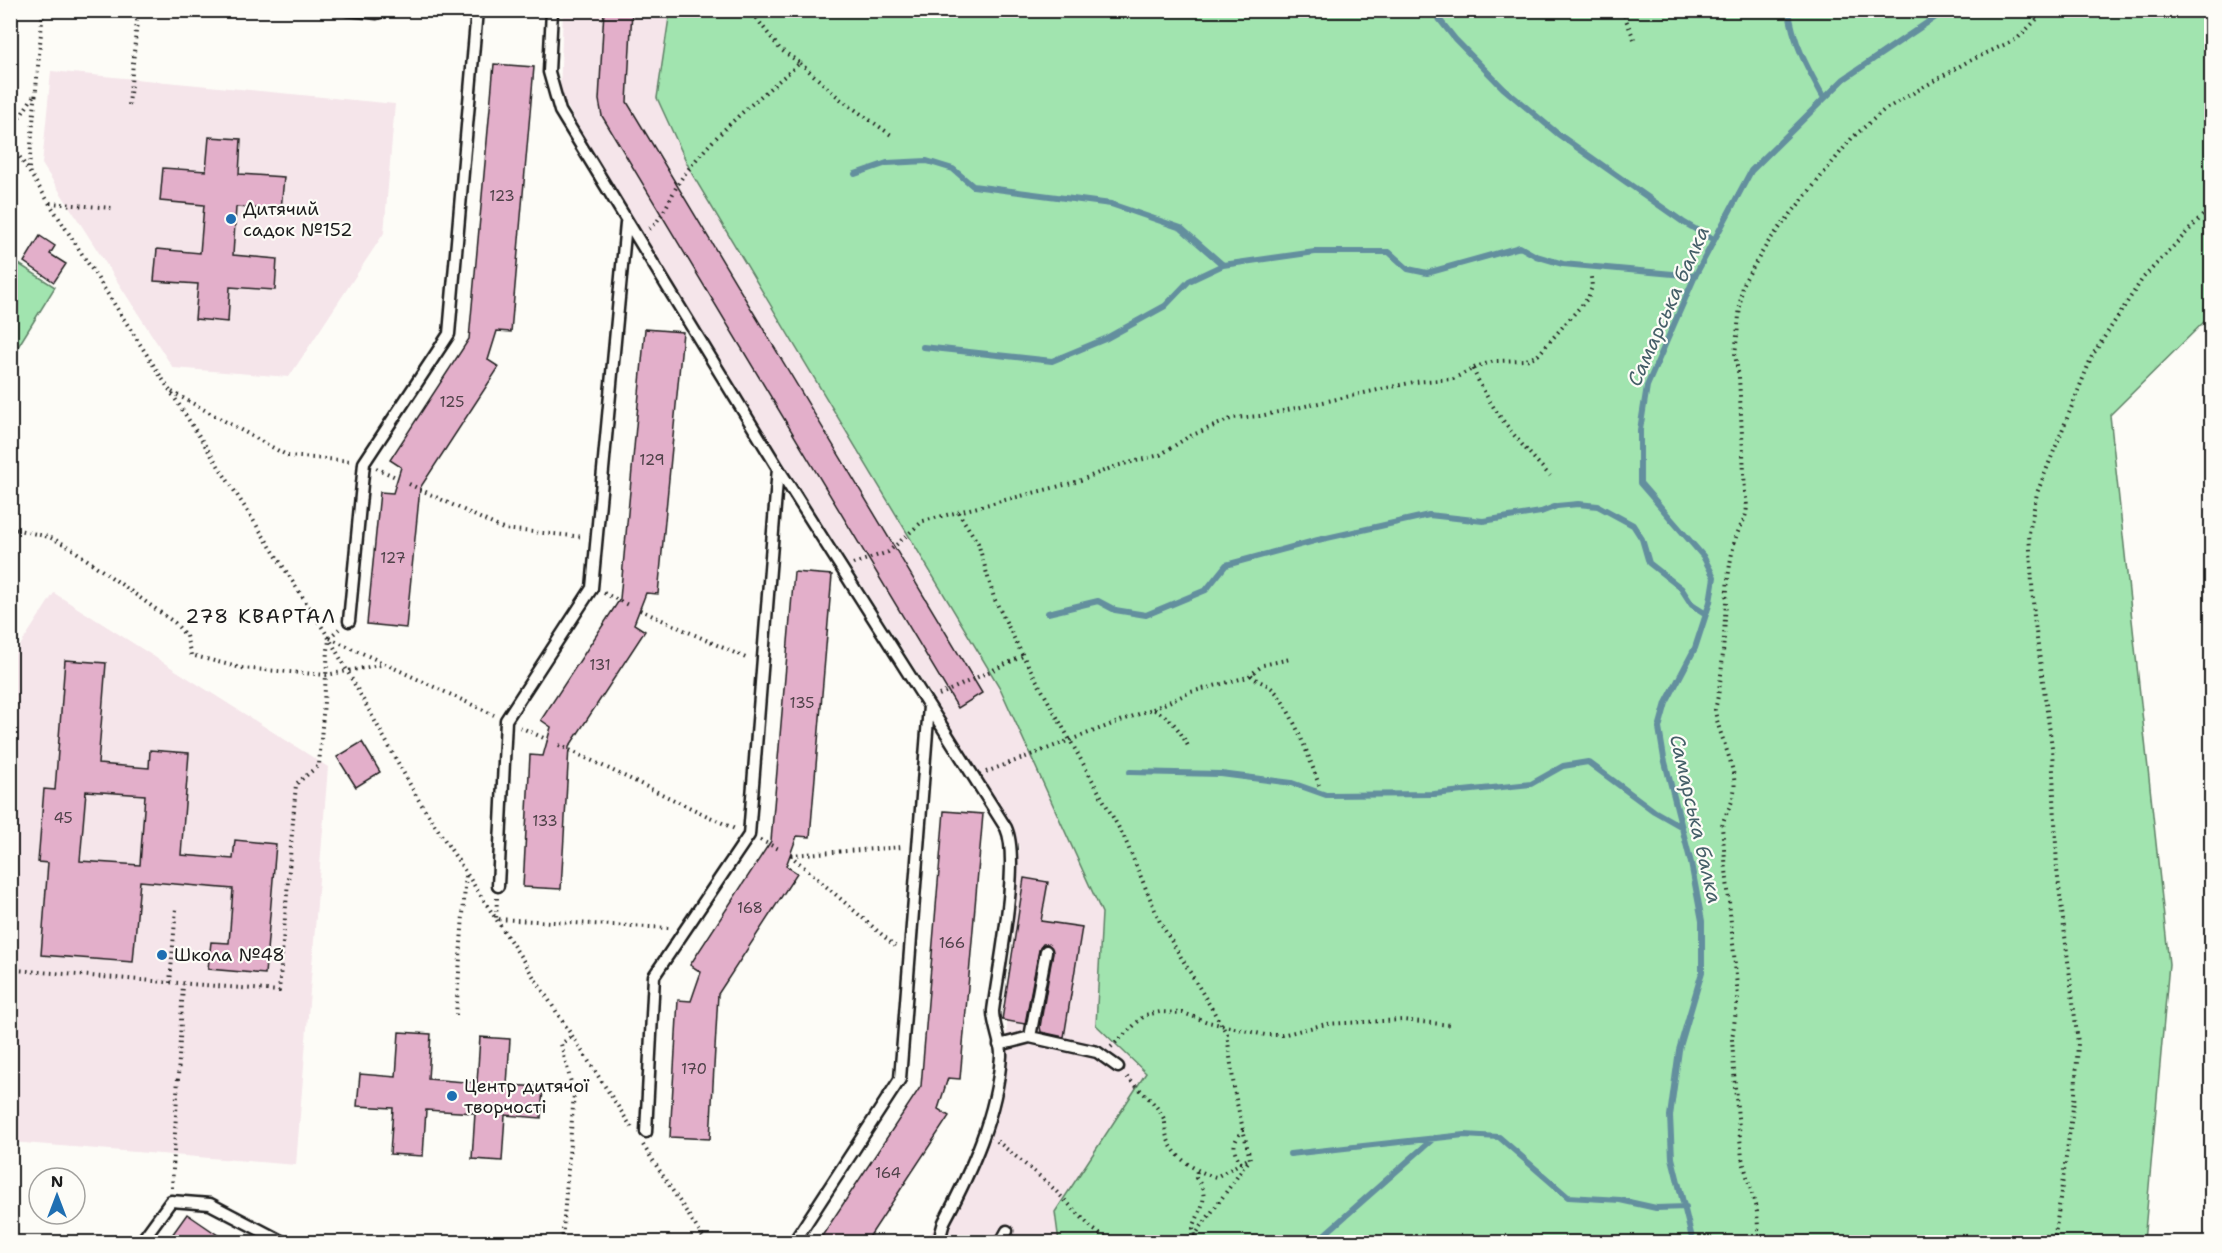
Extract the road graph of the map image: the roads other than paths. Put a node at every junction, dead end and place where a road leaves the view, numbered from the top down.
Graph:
1 (347, 10) edge
2 (386, 10) edge
3 (477, 10) edge
4 (552, 10) edge
5 (626, 223) junction
6 (778, 468) junction
7 (349, 621) dead end
8 (927, 704) junction
9 (498, 886) dead end
10 (1046, 951) dead end
11 (1030, 1037) junction
12 (999, 1045) junction
13 (1118, 1067) road end
14 (642, 1136) road end
15 (1007, 1231) dead end
16 (141, 1242) edge
17 (282, 1242) edge
18 (794, 1242) edge
19 (943, 1242) edge
20 (1001, 1242) edge

1 - 2 lane
3 - 7 lane
4 - 5 lane
5 - 6 lane
5 - 9 lane
6 - 8 lane
6 - 14 lane
8 - 12 lane
8 - 18 lane
10 - 11 lane
11 - 12 lane
11 - 13 lane
12 - 19 lane
15 - 20 lane
16 - 17 lane

